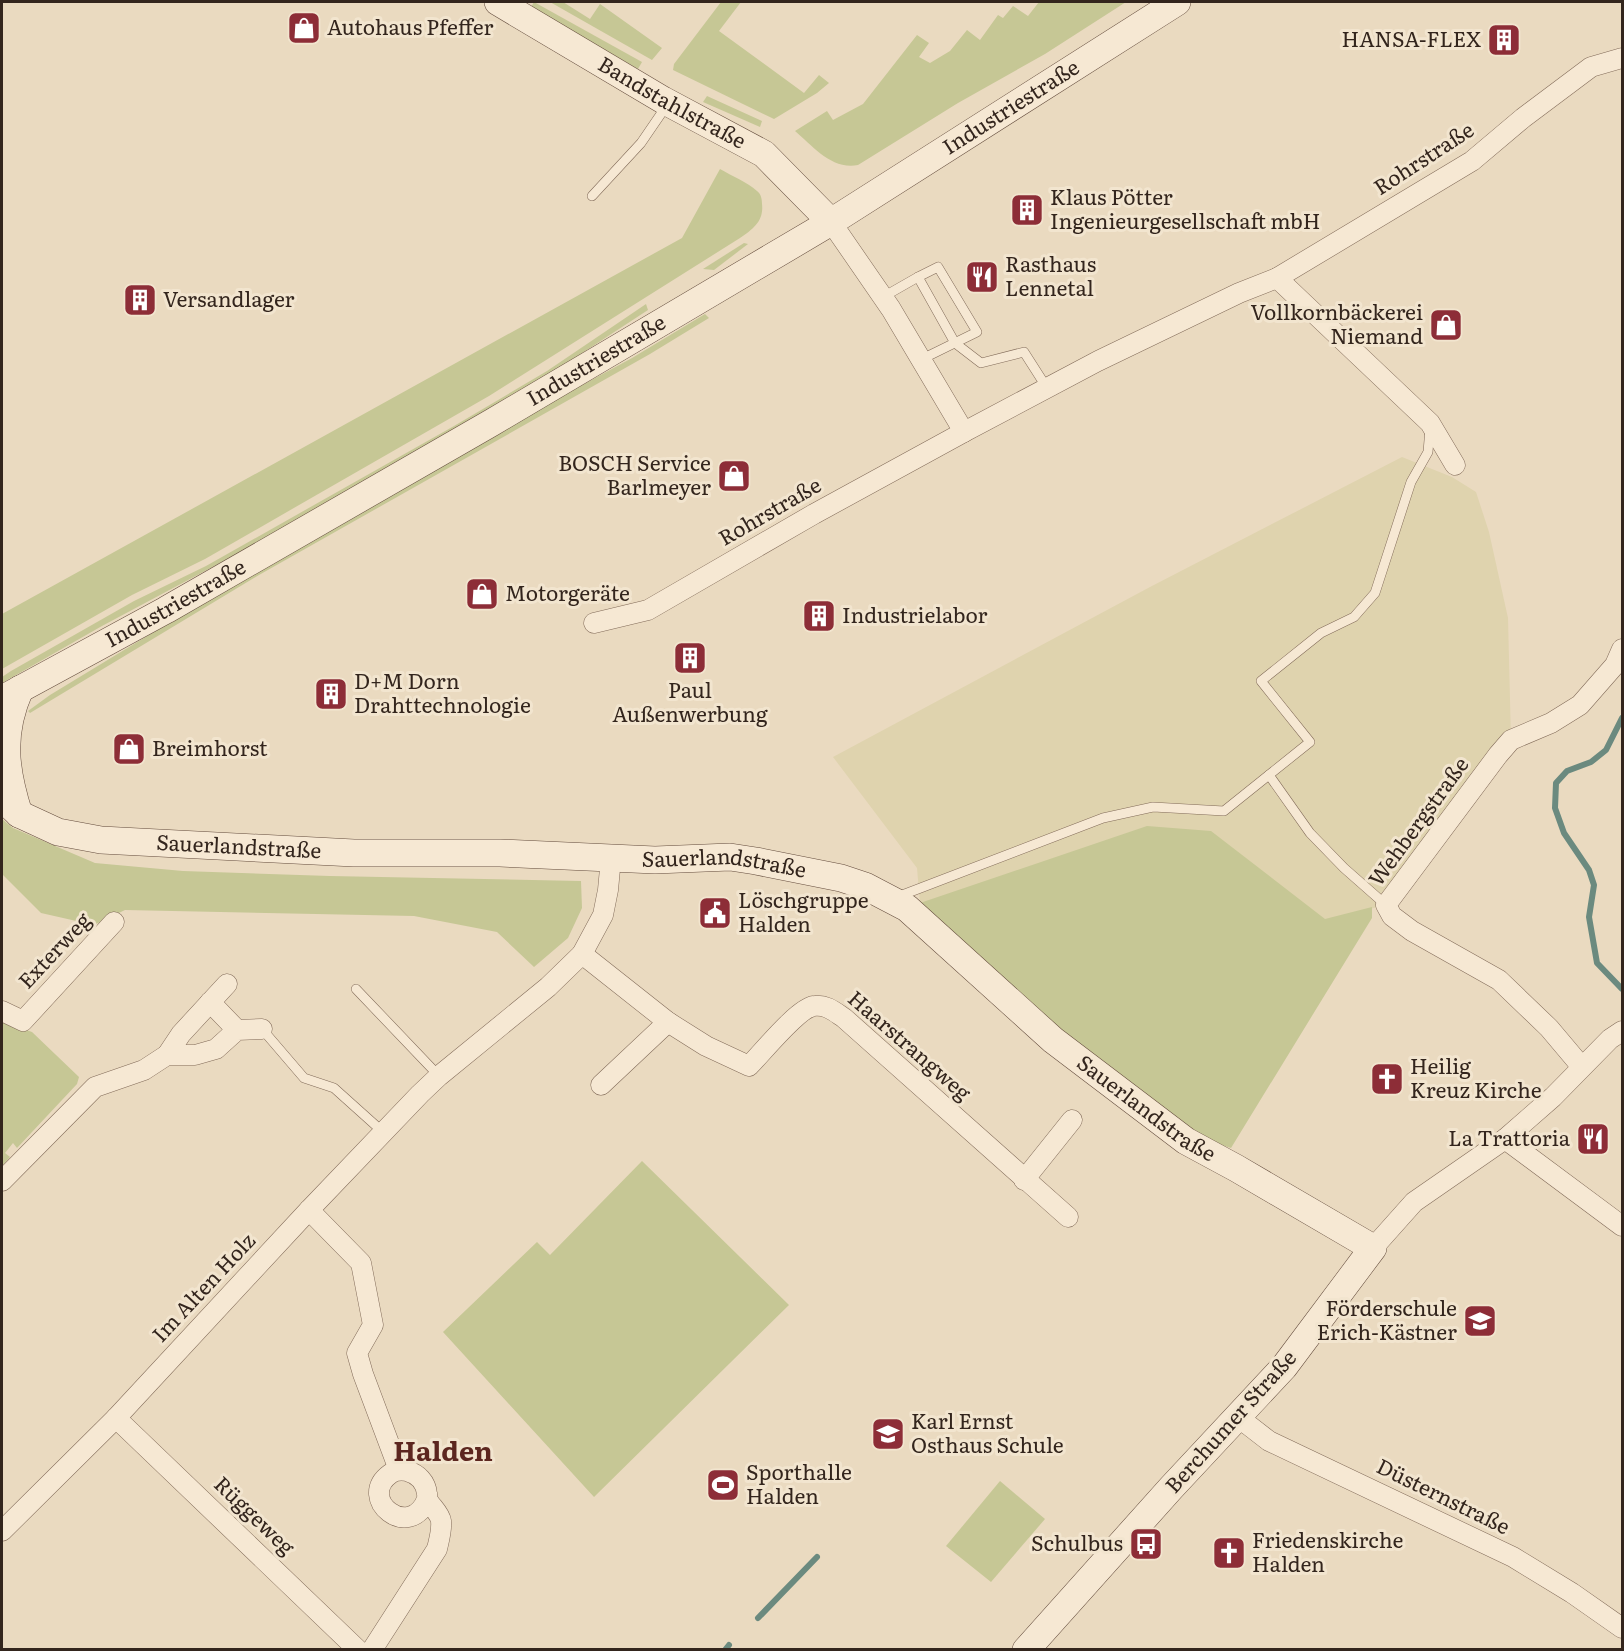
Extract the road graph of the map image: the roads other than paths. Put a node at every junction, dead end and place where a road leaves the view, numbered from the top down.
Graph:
1 (498, 2) edge
2 (1177, 2) edge
3 (1623, 58) edge
4 (669, 103) junction
5 (592, 196) dead end
6 (831, 222) junction
7 (918, 278) junction
8 (1277, 278) junction
9 (883, 297) junction
10 (955, 343) junction
11 (922, 359) junction
12 (1047, 388) junction
13 (1430, 423) junction
14 (964, 432) junction
15 (1455, 465) dead end
16 (594, 623) dead end
17 (1623, 649) edge
18 (11, 694) edge
19 (1269, 775) junction
20 (10, 806) edge
21 (611, 858) junction
22 (892, 899) junction
23 (1386, 905) junction
24 (114, 922) dead end
25 (582, 954) junction
26 (228, 984) dead end
27 (356, 989) dead end
28 (210, 1002) junction
29 (2, 1011) edge
30 (668, 1022) junction
31 (262, 1029) joint
32 (237, 1030) junction
33 (1623, 1031) edge
34 (167, 1055) junction
35 (1581, 1066) junction
36 (439, 1076) junction
37 (601, 1085) dead end
38 (1072, 1120) dead end
39 (383, 1132) junction
40 (1505, 1139) junction
41 (1024, 1180) junction
42 (2, 1181) edge
43 (309, 1210) junction
44 (1068, 1217) dead end
45 (1623, 1226) edge
46 (1373, 1248) junction
47 (1238, 1417) junction
48 (116, 1418) junction
49 (399, 1470) junction
50 (426, 1499) junction
51 (2, 1531) edge
52 (1623, 1628) edge
53 (358, 1650) edge
54 (372, 1650) edge
55 (1026, 1650) edge

1 - 4 main road, Bandstahlstraße
2 - 6 main road, Industriestraße
3 - 8 street, Rohrstraße
4 - 5 lane
4 - 6 main road, Bandstahlstraße
6 - 9 street
6 - 18 main road, Industriestraße
7 - 9 lane
7 - 10 lane
7 - 10 lane
8 - 12 street, Rohrstraße
8 - 13 street
9 - 11 street
10 - 11 lane
10 - 12 lane
11 - 14 street
12 - 14 street, Rohrstraße
13 - 15 street
13 - 19 lane
14 - 16 street, Rohrstraße
17 - 23 street, Wehbergstraße
18 - 20 main road
19 - 22 lane
19 - 23 lane
20 - 21 main road, Sauerlandstraße
21 - 22 main road, Sauerlandstraße
21 - 25 street, Im Alten Holz
22 - 46 main road, Sauerlandstraße
23 - 35 street, Wehbergstraße
24 - 29 street, Exterweg
25 - 30 street, Haarstrangweg
25 - 36 street, Im Alten Holz
26 - 28 street
27 - 36 lane
28 - 32 street
28 - 34 street
30 - 37 street
30 - 41 street, Haarstrangweg
31 - 32 street
31 - 39 lane
32 - 34 street
33 - 35 street, Berchumer Straße
34 - 42 street
35 - 40 street, Berchumer Straße
36 - 39 street, Im Alten Holz
38 - 41 street
39 - 43 street, Im Alten Holz
40 - 45 street
40 - 46 street, Berchumer Straße
41 - 44 street, Haarstrangweg
43 - 48 street, Im Alten Holz
43 - 49 street
46 - 47 main road, Berchumer Straße
47 - 52 street, Düsternstraße
47 - 55 main road, Berchumer Straße
48 - 51 street, Im Alten Holz
48 - 53 street, Rüggeweg
49 - 50 street
49 - 50 street
50 - 54 street

